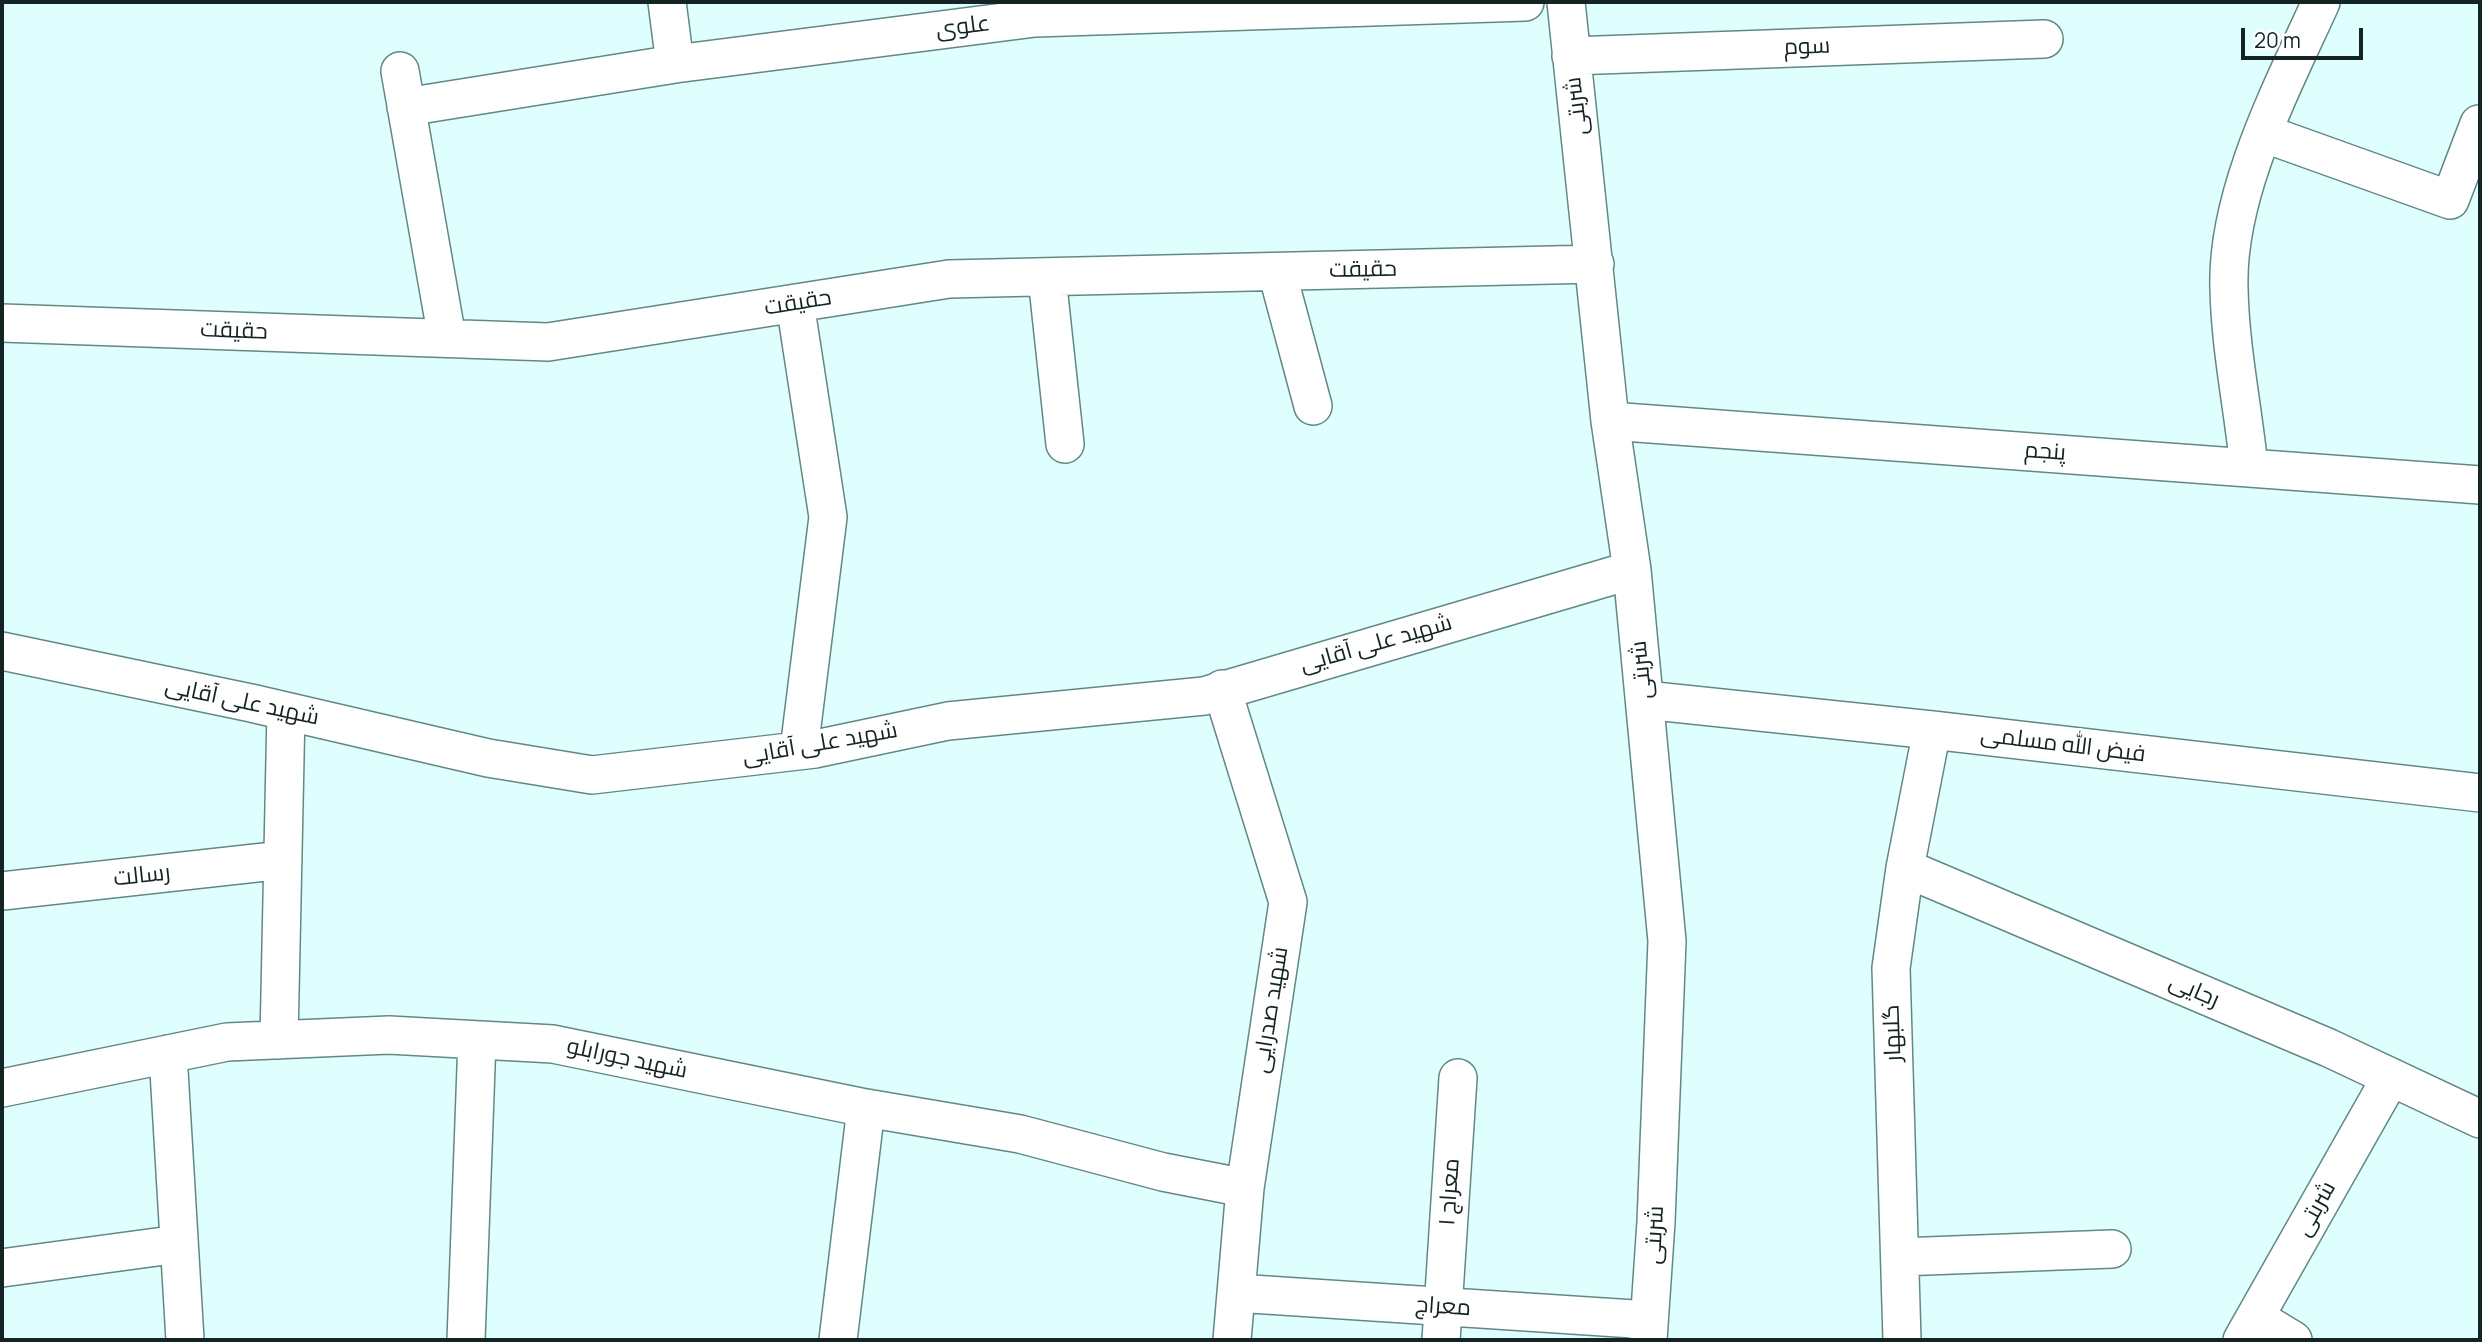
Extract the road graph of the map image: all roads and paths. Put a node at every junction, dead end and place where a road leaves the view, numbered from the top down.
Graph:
1 (667, 2) edge
2 (1525, 2) edge
3 (1566, 2) edge
4 (2321, 2) edge
5 (2044, 39) dead end
6 (1571, 55) junction
7 (675, 64) junction
8 (400, 71) dead end
9 (406, 107) junction
10 (2479, 124) edge
11 (2263, 133) junction
12 (1595, 264) junction
13 (1277, 272) junction
14 (1046, 277) junction
15 (795, 303) junction
16 (2, 323) edge
17 (446, 338) junction
18 (1313, 406) dead end
19 (1610, 421) junction
20 (1065, 444) dead end
21 (2249, 467) junction
22 (2480, 485) edge
23 (1632, 570) junction
24 (2, 651) edge
25 (1222, 689) junction
26 (1645, 701) junction
27 (286, 711) junction
28 (1932, 730) junction
29 (799, 751) junction
30 (2480, 793) edge
31 (283, 860) junction
32 (1905, 868) junction
33 (2, 891) edge
34 (279, 1040) junction
35 (477, 1040) junction
36 (168, 1054) junction
37 (2391, 1077) junction
38 (1458, 1078) dead end
39 (2, 1088) edge
40 (866, 1108) junction
41 (2480, 1119) edge
42 (1245, 1188) junction
43 (179, 1244) junction
44 (2112, 1249) dead end
45 (1900, 1257) junction
46 (2, 1268) edge
47 (1236, 1293) junction
48 (1442, 1323) edge
49 (2248, 1329) edge
50 (1649, 1330) edge
51 (185, 1340) edge
52 (466, 1340) edge
53 (838, 1340) edge
54 (1232, 1340) edge
55 (1902, 1340) edge
56 (2293, 1340) edge

1 - 7 street
2 - 7 street, علوی
3 - 6 street, شربتی
4 - 11 street
5 - 6 street, سوم
6 - 12 street, شربتی
7 - 9 street, علوی
8 - 9 street
9 - 17 street
10 - 11 street
11 - 21 street
12 - 13 street, حقیقت
12 - 19 street, شربتی
13 - 14 street, حقیقت
13 - 18 street
14 - 15 street, حقیقت
14 - 20 street
15 - 17 street, حقیقت
15 - 29 street
16 - 17 street, حقیقت
19 - 21 street, پنجم
19 - 23 street, شربتی
21 - 22 street, پنجم
23 - 25 street, شهید علی آقایی
23 - 26 street, شربتی
24 - 27 street, شهید علی آقایی
25 - 29 street, شهید علی آقایی
25 - 42 street, شهید صدرایی
26 - 28 street, فیض الله مسلمی
26 - 50 street, شربتی
27 - 29 street, شهید علی آقایی
27 - 31 street
28 - 30 street, فیض الله مسلمی
28 - 32 street, گلبهار
31 - 33 street, رسالت
31 - 34 street
32 - 37 street, رجایی
32 - 45 street, گلبهار
34 - 35 street, شهید جورابلو
34 - 36 street, شهید جورابلو
35 - 40 street, شهید جورابلو
35 - 52 street
36 - 39 street, شهید جورابلو
36 - 43 street
37 - 41 street, رجایی
37 - 49 street, شربتی
38 - 48 street, معراج ۱
40 - 42 street, شهید جورابلو
40 - 53 street
42 - 47 street, شهید صدرایی
43 - 46 street
43 - 51 street
44 - 45 street
45 - 55 street, گلبهار
47 - 48 street, معراج
47 - 54 street, شهید صدرایی
48 - 50 street, معراج
49 - 56 street

